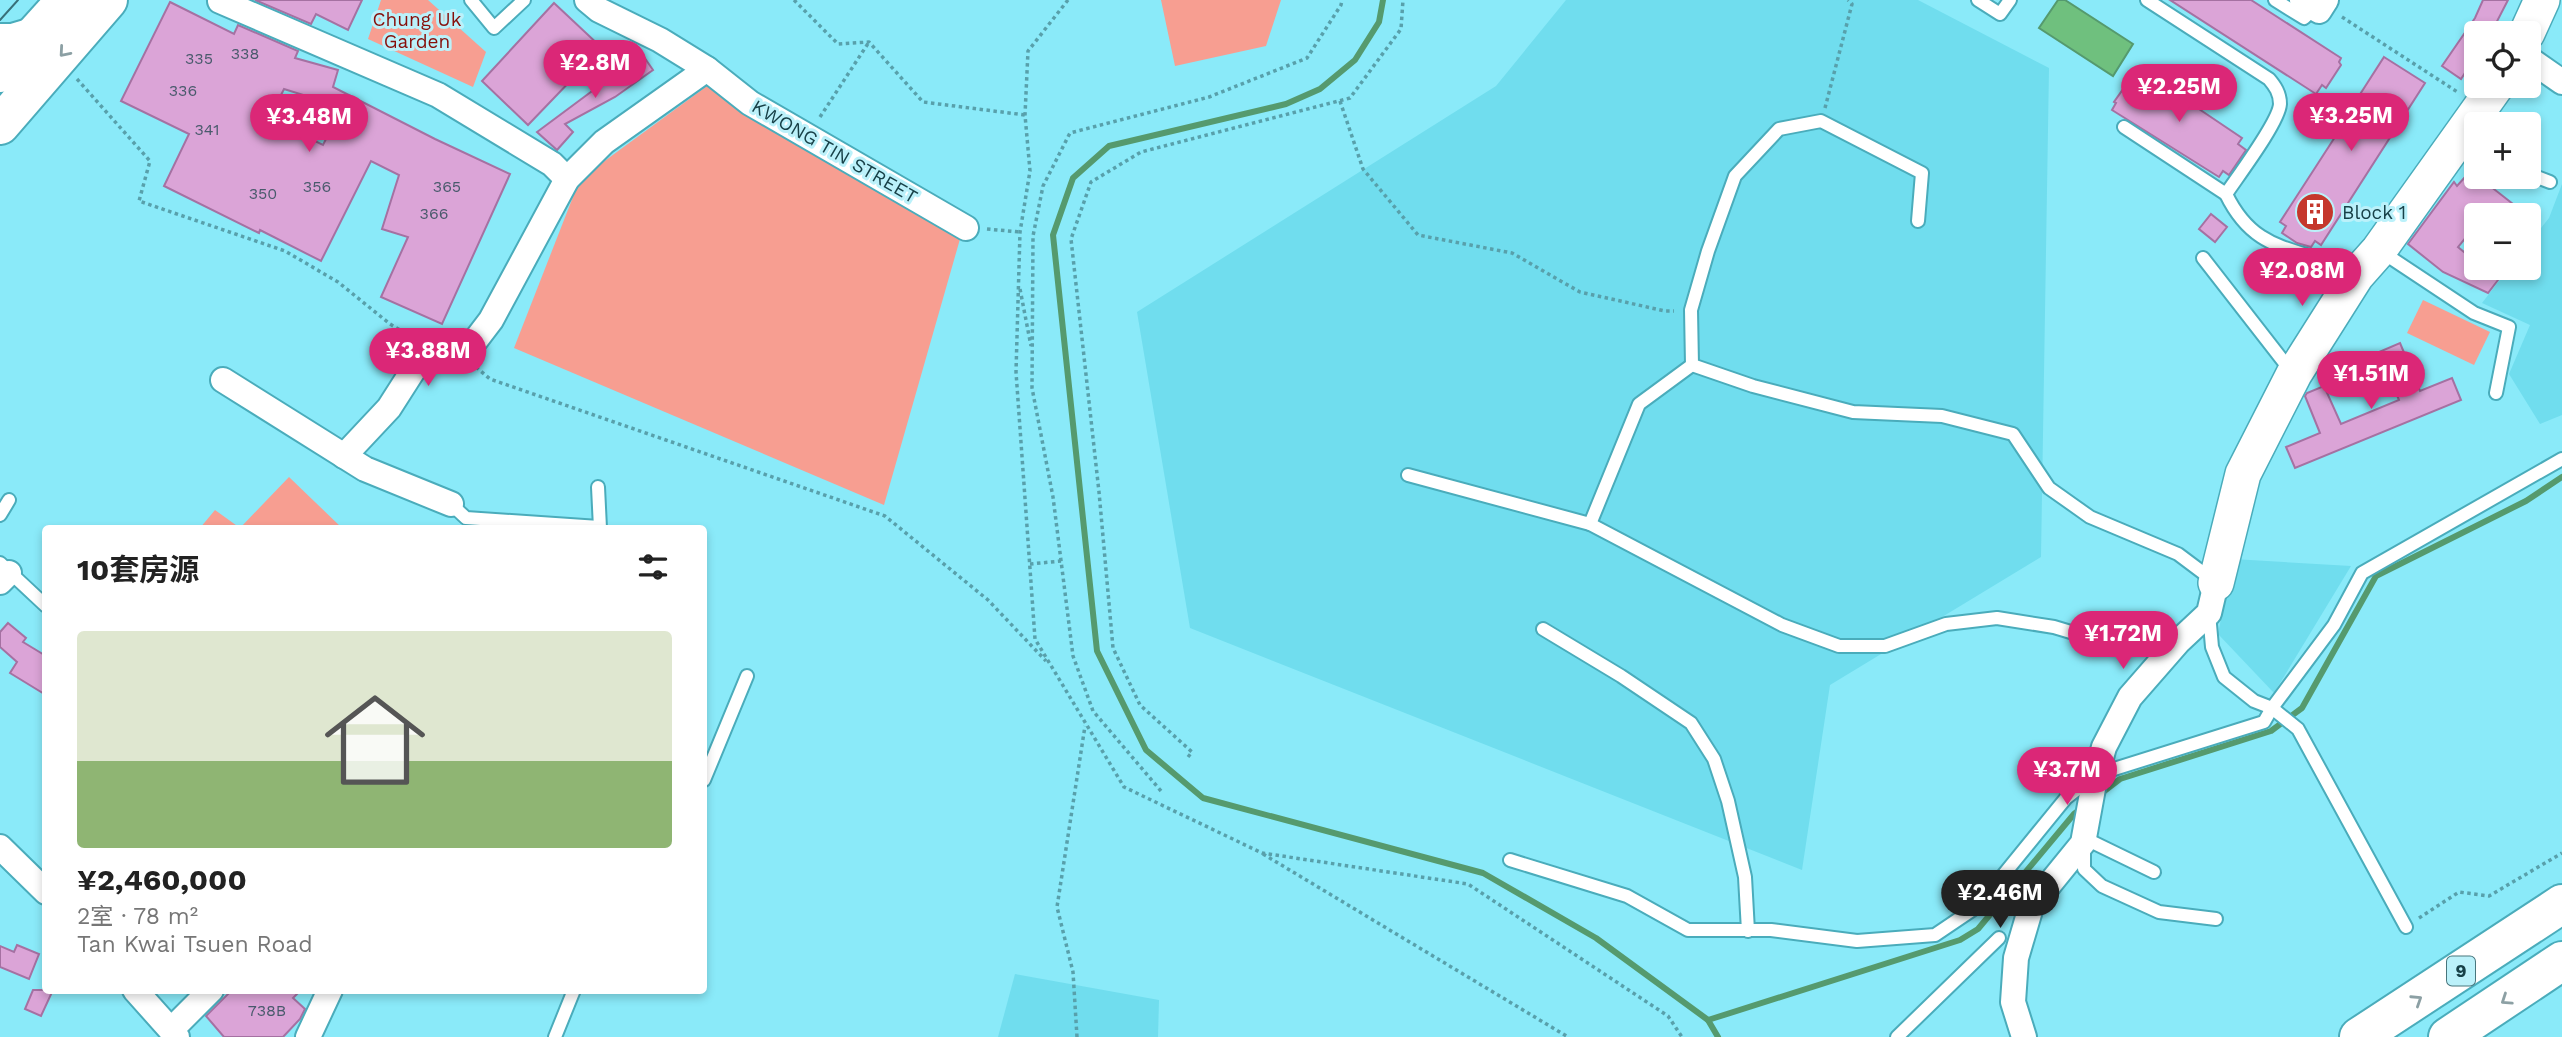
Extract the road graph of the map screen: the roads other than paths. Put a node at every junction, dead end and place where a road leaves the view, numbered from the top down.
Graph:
1 (108, 0) edge
2 (471, 0) edge
3 (587, 0) edge
4 (1978, 0) edge
5 (2010, 0) edge
6 (2147, 0) edge
7 (2275, 0) edge
8 (2542, 0) edge
9 (220, 1) edge
10 (521, 1) edge
11 (2316, 3) edge
12 (54, 14) edge
13 (2532, 21) edge
14 (0, 36) edge
15 (2541, 67) edge
16 (707, 69) junction
17 (0, 73) edge
18 (2562, 82) edge
19 (2487, 98) edge
20 (0, 125) edge
21 (2124, 127) dead end
22 (567, 179) junction
23 (2541, 179) edge
24 (2550, 182) dead end
25 (2226, 194) junction
26 (1918, 221) dead end
27 (966, 228) road end
28 (2379, 250) junction
29 (2203, 258) dead end
30 (2356, 276) junction
31 (1692, 365) junction
32 (2294, 374) junction
33 (223, 380) dead end
34 (2496, 393) dead end
35 (344, 456) junction
36 (2562, 459) edge
37 (1408, 475) dead end
38 (597, 487) dead end
39 (9, 500) dead end
40 (452, 504) joint
41 (0, 514) edge
42 (1590, 524) junction
43 (559, 525) edge
44 (599, 525) edge
45 (3, 573) edge
46 (2213, 598) junction
47 (42, 603) edge
48 (1544, 629) dead end
49 (2178, 642) junction
50 (747, 676) dead end
51 (2272, 708) junction
52 (707, 773) edge
53 (2094, 779) junction
54 (2084, 841) junction
55 (0, 847) edge
56 (1510, 860) dead end
57 (2154, 872) dead end
58 (42, 888) edge
59 (2562, 904) edge
60 (2216, 919) dead end
61 (2406, 927) road end
62 (1748, 931) junction
63 (1999, 938) dead end
64 (2562, 961) edge
65 (139, 994) edge
66 (208, 994) edge
67 (328, 994) edge
68 (572, 994) edge
69 (174, 1033) edge
70 (308, 1037) edge
71 (555, 1037) edge
72 (1897, 1037) edge
73 (2024, 1037) edge
74 (2359, 1037) edge
75 (2448, 1037) edge

1 -> 20 main road
2 - 10 lane
3 - 16 street, KWONG TIN STREET
4 - 5 lane
6 - 25 lane
7 - 11 lane
8 - 13 street
9 - 22 street
12 - 14 street
12 - 17 main road
15 - 18 street
16 - 22 street
16 - 27 street, KWONG TIN STREET
19 - 28 street
21 - 25 lane
22 - 35 street
23 - 24 lane
25 - 30 lane
26 - 31 lane
28 - 30 street
28 - 34 lane
29 - 32 lane
30 - 32 street
31 - 42 lane
31 - 46 lane
32 - 46 street
33 - 35 street
35 - 40 street
36 - 51 lane
37 - 42 lane
38 - 44 lane
39 - 41 lane
40 - 43 lane
42 - 49 lane
45 - 47 lane
46 - 49 street
46 - 51 lane
48 - 62 lane
49 - 53 street
50 - 52 lane
51 - 53 lane
51 - 61 lane
53 - 54 street
53 - 62 lane
54 - 57 lane
54 - 60 lane
54 - 73 street
55 - 58 street
56 - 62 lane
74 -> 59 main road, 9
63 - 72 lane
64 -> 75 main road
65 - 69 street
66 - 69 street
67 - 70 street
68 - 71 lane

